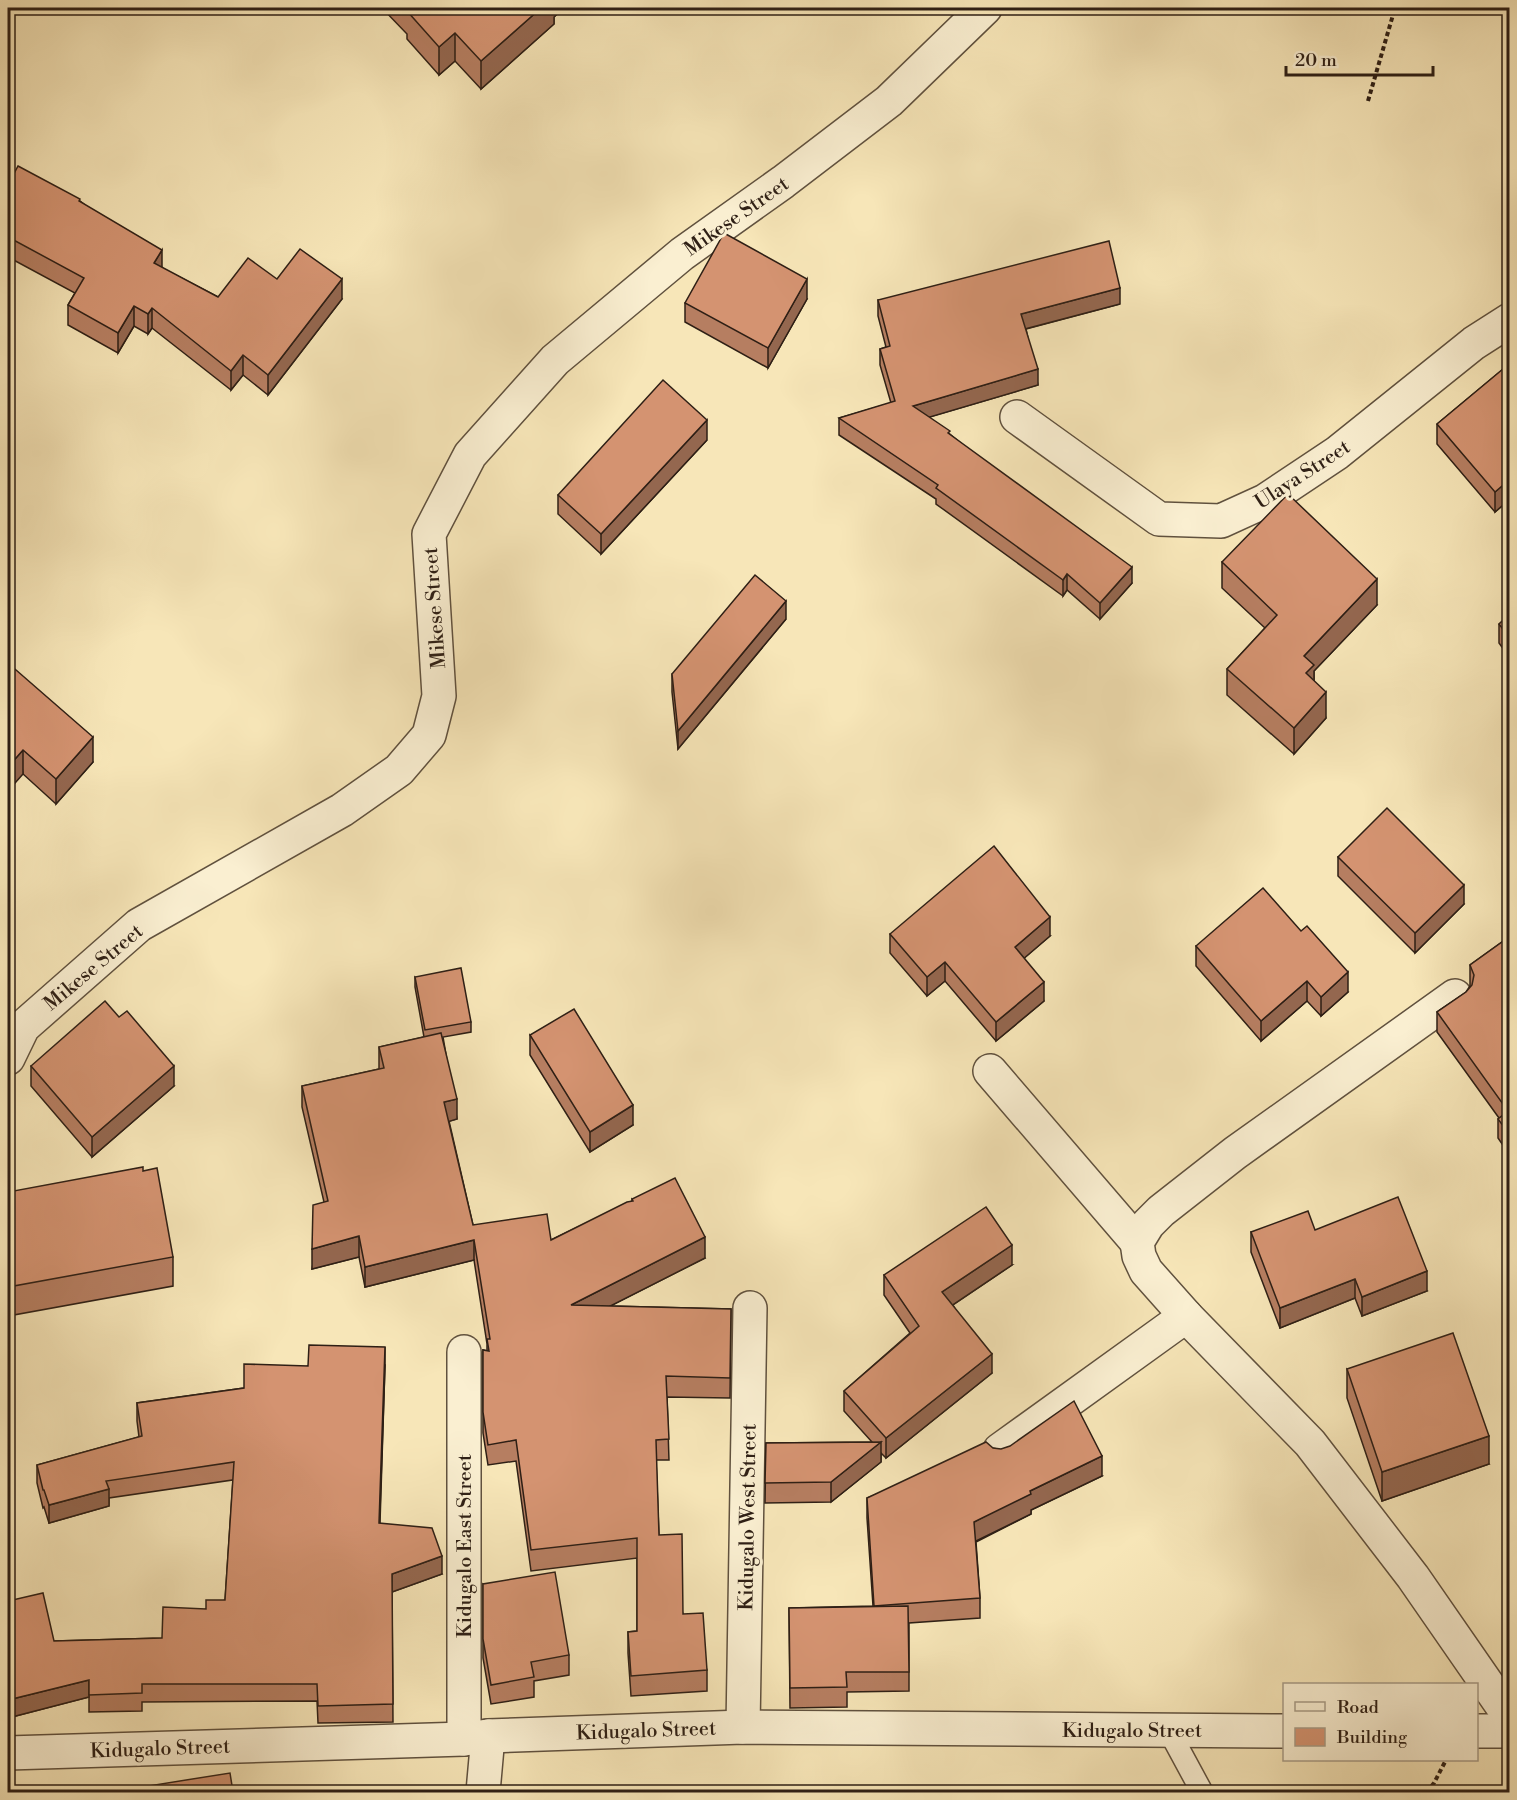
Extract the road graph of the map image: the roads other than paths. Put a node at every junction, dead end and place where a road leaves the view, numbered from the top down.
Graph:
1 (985, 8) edge
2 (1509, 320) edge
3 (1017, 417) dead end
4 (1455, 996) edge
5 (8, 1058) edge
6 (990, 1071) dead end
7 (1137, 1242) junction
8 (750, 1308) dead end
9 (1186, 1316) junction
10 (464, 1352) dead end
11 (1000, 1450) edge
12 (1509, 1717) edge
13 (743, 1727) junction
14 (1169, 1731) junction
15 (1283, 1731) edge
16 (1478, 1731) edge
17 (1509, 1731) edge
18 (476, 1737) junction
19 (8, 1753) edge
20 (483, 1792) edge
21 (1202, 1792) edge

1 - 5 street, Mikese Street
2 - 3 street, Ulaya Street
4 - 7 street
6 - 7 street
7 - 9 street
8 - 13 street, Kidugalo West Street
9 - 11 street
9 - 12 street
10 - 18 street, Kidugalo East Street
13 - 14 street, Kidugalo Street
13 - 18 street, Kidugalo Street
14 - 15 street, Kidugalo Street
14 - 21 lane
16 - 17 street
18 - 19 street, Kidugalo Street
18 - 20 street, Kidugalo East Street

